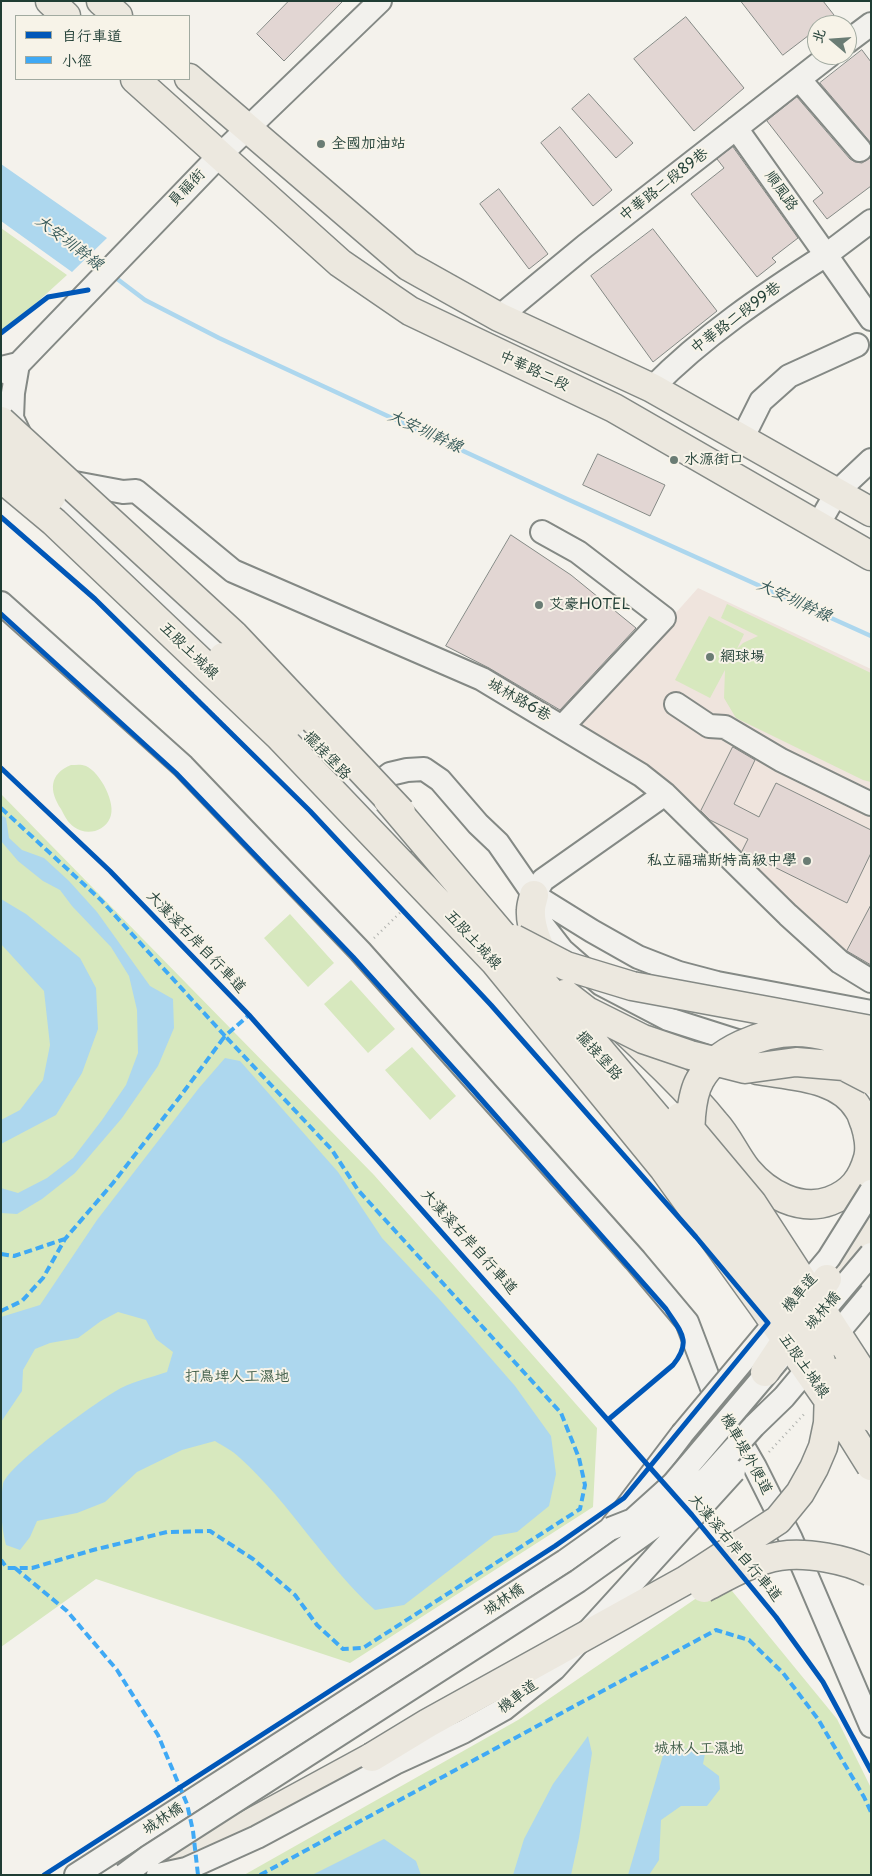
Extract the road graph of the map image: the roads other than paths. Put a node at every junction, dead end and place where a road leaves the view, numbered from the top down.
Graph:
1 (50, 1) edge
2 (101, 1) edge
3 (380, 1) edge
4 (65, 15) edge
5 (117, 15) edge
6 (817, 65) edge
7 (190, 79) edge
8 (799, 79) junction
9 (136, 80) edge
10 (736, 128) junction
11 (247, 130) junction
12 (860, 150) dead end
13 (220, 155) junction
14 (871, 221) edge
15 (826, 255) junction
16 (499, 317) junction
17 (871, 319) edge
18 (856, 345) dead end
19 (10, 366) edge
20 (1, 382) edge
21 (652, 388) junction
22 (1, 422) edge
23 (742, 439) junction
24 (1, 447) edge
25 (1, 451) edge
26 (871, 460) edge
27 (35, 474) junction
28 (1, 478) edge
29 (123, 492) junction
30 (837, 492) junction
31 (871, 512) edge
32 (818, 525) junction
33 (92, 527) junction
34 (542, 532) dead end
35 (871, 556) edge
36 (1, 603) edge
37 (676, 704) dead end
38 (563, 726) junction
39 (665, 794) junction
40 (376, 797) junction
41 (871, 804) edge
42 (532, 902) junction
43 (482, 916) junction
44 (871, 981) edge
45 (871, 1012) edge
46 (871, 1030) edge
47 (871, 1054) edge
48 (745, 1069) junction
49 (871, 1080) edge
50 (871, 1191) edge
51 (871, 1211) edge
52 (871, 1226) edge
53 (871, 1254) edge
54 (827, 1279) junction
55 (871, 1293) edge
56 (871, 1364) edge
57 (765, 1372) junction
58 (871, 1386) edge
59 (784, 1397) junction
60 (871, 1417) edge
61 (871, 1466) edge
62 (610, 1529) junction
63 (871, 1572) edge
64 (871, 1726) edge
65 (372, 1757) junction
66 (76, 1875) edge
67 (124, 1875) edge
68 (157, 1875) edge

1 - 4 main road
2 - 5 main road
3 - 11 street, 員福街
6 - 8 street, 中華路二段89巷
7 - 11 main road
8 - 10 street, 中華路二段89巷
8 - 12 street
9 - 13 main road, 中華路二段
10 - 15 street, 順風路
10 - 16 street, 中華路二段89巷
11 - 13 street, 員福街
11 - 16 main road
13 - 19 street, 員福街
13 - 32 main road, 中華路二段
14 - 15 street
15 - 17 street, 順風路
15 - 21 street, 中華路二段99巷
16 - 21 main road
18 - 23 street
19 - 20 street, 員福街
19 - 27 street
21 - 23 main road
22 - 40 main road, bridge
23 - 30 main road
24 - 27 street, 擺接堡路
25 - 43 main road, bridge
26 - 30 street
27 - 29 street, 城林路6巷
27 - 33 street, 擺接堡路
28 - 61 main road, 五股土城線, bridge
29 - 33 street
29 - 38 street, 城林路6巷
30 - 31 main road
30 - 32 street
32 - 35 main road, 中華路二段
33 - 40 street, 擺接堡路
34 - 38 street
36 - 64 street, 機車堤外便道
37 - 41 street
38 - 39 street, 城林路6巷
39 - 42 street
39 - 44 street, 城林路6巷
40 - 42 street
40 - 56 street, 擺接堡路
40 - 58 main road, bridge
40 - 65 main road, bridge
42 - 45 street
42 - 47 street
42 - 48 main road
43 - 46 main road, bridge
43 - 48 main road, bridge
47 - 60 main road, bridge
48 - 49 main road, bridge
50 - 62 street, 機車道, bridge
51 - 54 main road
52 - 54 main road
53 - 57 street, 城林橋, bridge
54 - 57 main road, bridge
55 - 59 street, 城林橋, bridge
57 - 62 street, 城林橋, bridge
59 - 67 street, 城林橋, bridge
59 - 68 street, 機車道, bridge
62 - 66 street, 城林橋
63 - 65 main road, bridge
65 - 68 main road, bridge

